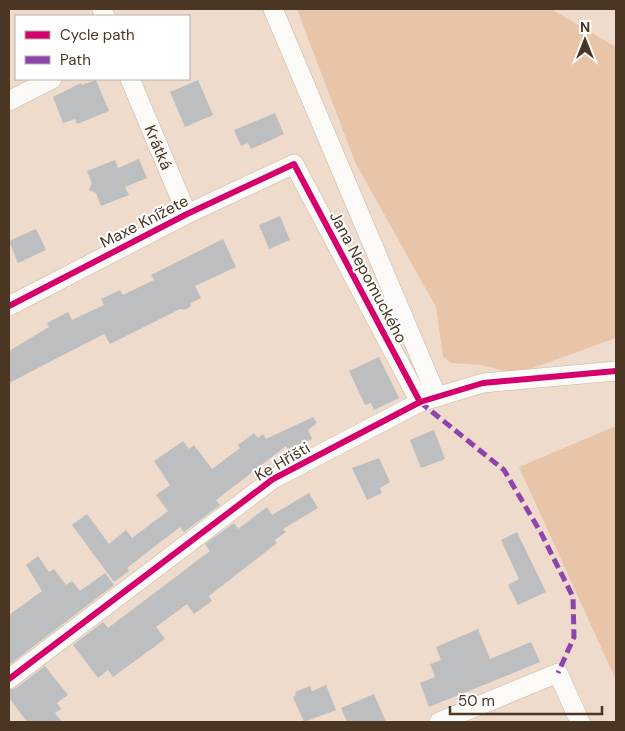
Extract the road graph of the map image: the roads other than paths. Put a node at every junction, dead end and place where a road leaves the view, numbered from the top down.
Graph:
1 (273, 9) edge
2 (50, 80) edge
3 (130, 80) edge
4 (9, 100) edge
5 (294, 164) joint
6 (187, 214) junction
7 (9, 306) edge
8 (616, 371) edge
9 (429, 400) junction
10 (9, 679) edge
11 (440, 722) edge
12 (580, 722) edge

1 - 9 street, Jana Nepomuckého
2 - 4 street
3 - 6 street, Krátká
5 - 6 street, Maxe Knížete
5 - 9 street, Jana Nepomuckého
6 - 7 street, Maxe Knížete
8 - 9 street, Ke Hřišti
9 - 10 street, Ke Hřišti
11 - 12 street

